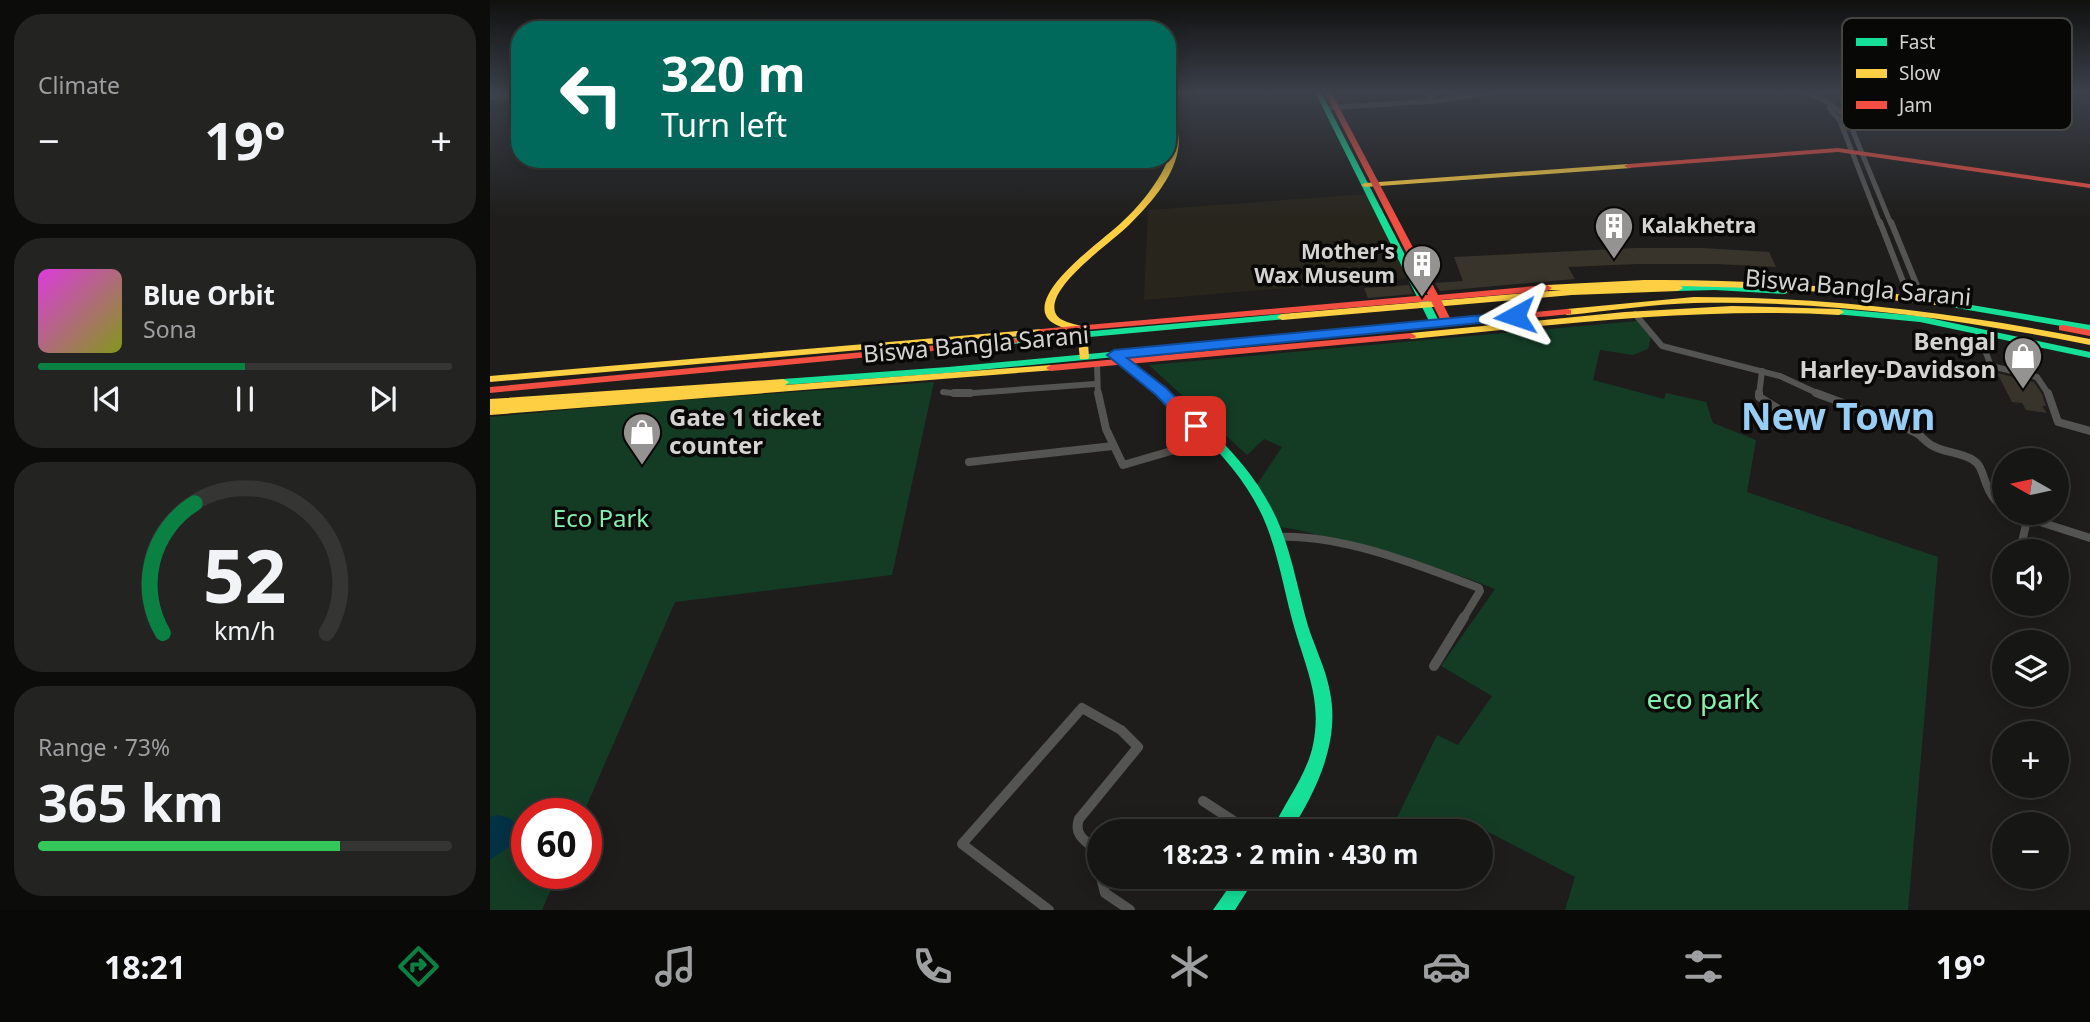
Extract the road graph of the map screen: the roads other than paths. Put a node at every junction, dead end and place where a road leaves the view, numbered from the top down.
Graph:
1 (1346, 134) edge
2 (1847, 134) edge
3 (1850, 134) edge
4 (1857, 152) junction
5 (1167, 168) edge
6 (1373, 188) junction
7 (2090, 188) edge
8 (1916, 298) junction
9 (1431, 301) junction
10 (1636, 314) junction
11 (1441, 322) junction
12 (2090, 331) edge
13 (1083, 332) junction
14 (1978, 332) junction
15 (2090, 342) edge
16 (2090, 355) edge
17 (1084, 357) junction
18 (1119, 359) junction
19 (1097, 364) junction
20 (1762, 372) junction
21 (490, 379) edge
22 (1095, 384) junction
23 (490, 390) edge
24 (943, 392) dead end
25 (490, 403) edge
26 (490, 411) edge
27 (1769, 427) dead end
28 (2090, 431) edge
29 (1209, 440) junction
30 (1113, 446) junction
31 (969, 462) dead end
32 (1992, 500) edge
33 (2044, 525) edge
34 (1275, 537) junction
35 (2090, 538) edge
36 (1434, 666) dead end
37 (1203, 801) dead end
38 (1231, 819) edge
39 (1287, 819) edge
40 (1087, 842) edge
41 (1100, 889) edge
42 (1238, 889) edge
43 (1049, 910) edge
44 (1130, 910) edge
45 (1223, 910) edge

1 - 6 street
2 - 4 street
3 - 4 street
4 - 6 street
4 - 7 street
4 - 8 street
4 - 8 street
5 - 13 street
6 - 9 street
8 - 9 street
8 - 12 street
9 - 11 street
9 - 12 street, Biswa Bangla Sarani
9 - 13 street, Biswa Bangla Sarani
10 - 14 street
10 - 18 street
10 - 20 street
11 - 15 street, Biswa Bangla Sarani
11 - 18 street, Biswa Bangla Sarani
13 - 17 street
13 - 21 street
13 - 23 street, Biswa Bangla Sarani
14 - 16 street
14 - 28 street
17 - 18 street, Biswa Bangla Sarani
17 - 25 street, Biswa Bangla Sarani
18 - 19 street
18 - 29 street
19 - 22 street
19 - 26 street
20 - 27 street
20 - 32 street
22 - 24 street
22 - 30 street
29 - 30 street
29 - 34 street
30 - 31 street
33 - 35 street
34 - 36 street
34 - 39 street
37 - 38 street
40 - 43 street
41 - 44 street
42 - 45 street

